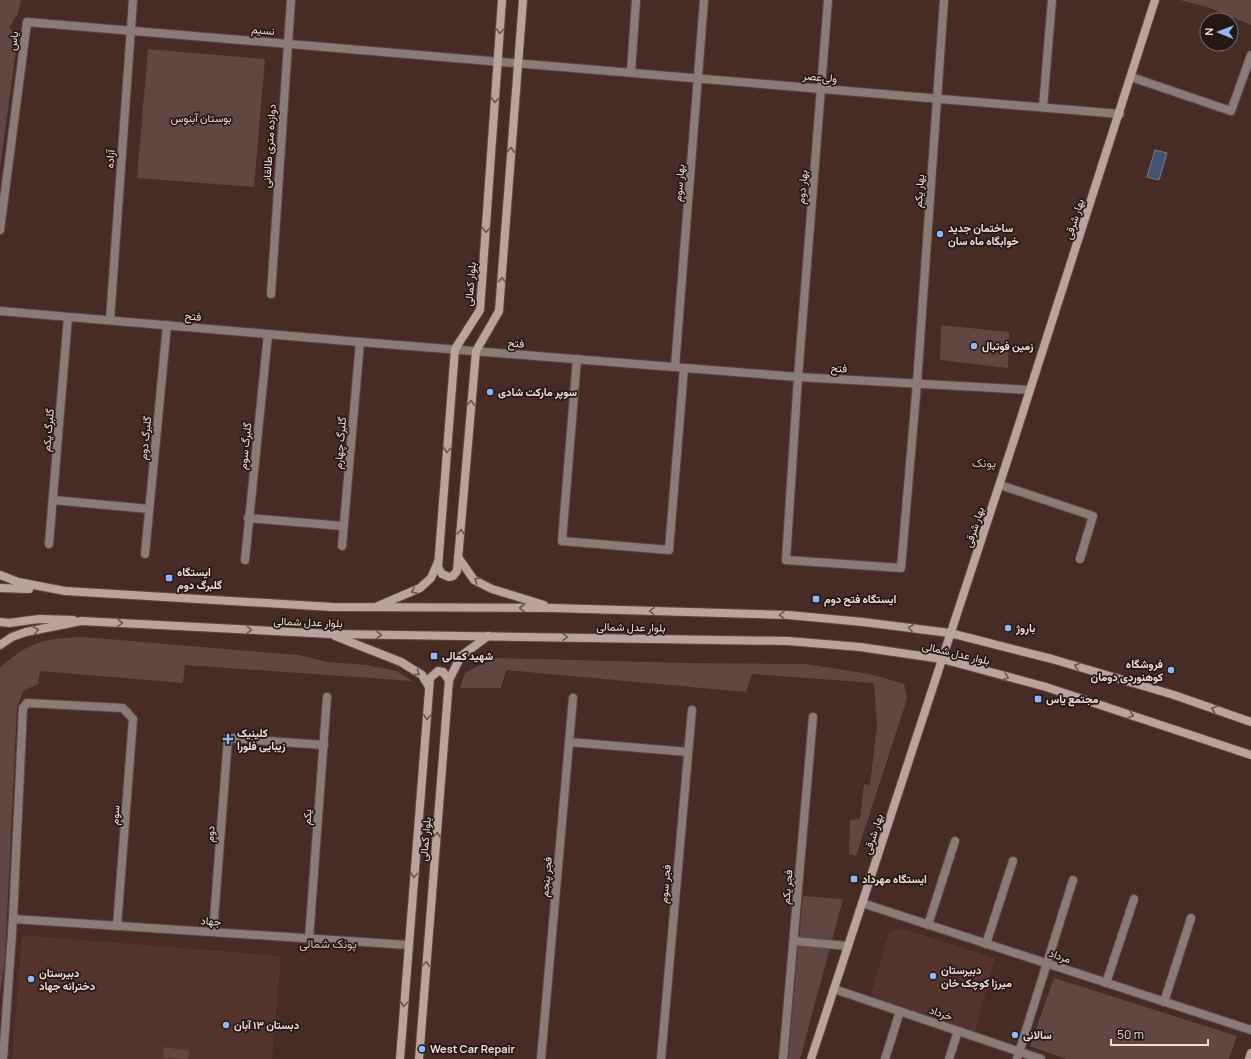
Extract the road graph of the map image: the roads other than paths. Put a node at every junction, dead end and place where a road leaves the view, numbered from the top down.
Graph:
1 (133, 0) edge
2 (291, 0) edge
3 (502, 0) edge
4 (523, 0) edge
5 (636, 0) edge
6 (704, 0) edge
7 (828, 0) edge
8 (944, 0) edge
9 (1052, 0) edge
10 (1155, 0) edge
11 (26, 22) joint
12 (131, 30) junction
13 (287, 44) junction
14 (1251, 55) edge
15 (497, 61) junction
16 (518, 63) junction
17 (631, 72) junction
18 (1132, 77) junction
19 (698, 78) junction
20 (822, 88) junction
21 (937, 98) junction
22 (1043, 107) junction
23 (1120, 114) junction
24 (0, 230) edge
25 (270, 294) dead end
26 (0, 311) edge
27 (68, 317) junction
28 (110, 320) junction
29 (167, 325) junction
30 (268, 334) junction
31 (360, 342) junction
32 (455, 349) junction
33 (476, 351) junction
34 (577, 359) junction
35 (680, 368) junction
36 (798, 377) junction
37 (917, 383) junction
38 (1030, 390) junction
39 (1000, 485) junction
40 (53, 500) junction
41 (149, 509) junction
42 (248, 518) junction
43 (343, 526) junction
44 (49, 544) dead end
45 (342, 546) dead end
46 (144, 554) dead end
47 (458, 557) junction
48 (1080, 559) dead end
49 (245, 560) dead end
50 (438, 565) junction
51 (901, 568) joint
52 (0, 575) edge
53 (0, 588) edge
54 (65, 591) junction
55 (373, 608) junction
56 (553, 608) junction
57 (81, 621) junction
58 (0, 622) edge
59 (950, 633) junction
60 (331, 634) junction
61 (488, 636) junction
62 (0, 645) edge
63 (942, 659) junction
64 (449, 680) junction
65 (430, 683) junction
66 (327, 697) dead end
67 (573, 698) dead end
68 (692, 710) dead end
69 (813, 717) dead end
70 (1251, 722) edge
71 (569, 742) junction
72 (324, 745) junction
73 (688, 752) junction
74 (1251, 755) edge
75 (956, 841) dead end
76 (1013, 861) dead end
77 (1074, 880) dead end
78 (1134, 899) dead end
79 (862, 903) junction
80 (1191, 918) dead end
81 (13, 919) junction
82 (928, 925) junction
83 (117, 926) junction
84 (213, 932) junction
85 (309, 938) junction
86 (794, 941) junction
87 (986, 944) junction
88 (408, 945) junction
89 (848, 946) junction
90 (1047, 964) junction
91 (1106, 983) junction
92 (834, 989) junction
93 (1164, 1002) junction
94 (900, 1011) junction
95 (1251, 1030) edge
96 (958, 1031) junction
97 (1251, 1053) edge
98 (1018, 1055) edge
99 (3, 1059) edge
100 (400, 1059) edge
101 (419, 1059) edge
102 (540, 1059) edge
103 (661, 1059) edge
104 (783, 1059) edge
105 (811, 1059) edge
106 (885, 1059) edge
107 (949, 1059) edge
108 (1041, 1059) edge
109 (1249, 1059) edge

1 - 12 street, آزاده
2 - 13 street, دوازده متری طالقانی
3 -> 15 street, بلوار کمالی
4 - 16 street
5 - 17 street
6 - 19 street, بهار سوم
7 - 20 street, بهار دوم
8 - 21 street, بهار یکم
9 - 22 street
10 - 18 street, بهار شرقی
11 - 12 street, نسیم
11 - 24 street, یاس
12 - 13 street, نسیم
12 - 28 street, آزاده
13 - 15 street, نسیم
13 - 25 street, دوازده متری طالقانی
14 - 18 street
15 - 16 street, نسیم
15 -> 32 street, بلوار کمالی
16 - 17 street, ولی‌عصر
33 -> 16 street
17 - 19 street, ولی‌عصر
18 - 23 street, بهار شرقی
19 - 20 street, ولی‌عصر
19 - 35 street, بهار سوم
20 - 21 street, ولی‌عصر
20 - 36 street, بهار دوم
21 - 22 street, ولی‌عصر
21 - 37 street, بهار یکم
22 - 23 street, ولی‌عصر
23 - 38 street, بهار شرقی
26 - 27 street, فتح
27 - 28 street, فتح
27 - 40 street, گلبرگ یکم
28 - 29 street, فتح
29 - 30 street, فتح
29 - 41 street, گلبرگ دوم
30 - 31 street, فتح
30 - 42 street, گلبرگ سوم
31 - 32 street, فتح
31 - 43 street, گلبرگ چهارم
32 - 33 street, فتح
32 -> 50 street, بلوار کمالی
33 - 34 street, فتح
47 -> 33 street
34 - 35 street, فتح
34 - 35 street, بهار سوم
35 - 36 street, فتح
36 - 37 street, فتح
36 - 51 street, بهار دوم
37 - 38 street, فتح
37 - 51 street, بهار یکم
38 - 39 street, بهار شرقی
39 - 48 street
39 - 59 street, بهار شرقی
40 - 41 street
40 - 44 street, گلبرگ یکم
41 - 46 street, گلبرگ دوم
42 - 43 street
42 - 49 street, گلبرگ سوم
43 - 45 street, گلبرگ چهارم
47 - 50 street
56 -> 47 street
50 -> 55 street, بلوار کمالی
52 - 54 street, بلوار عدل شمالی
53 - 54 street
54 - 55 street, بلوار عدل شمالی
56 -> 55 street, بلوار عدل شمالی
59 -> 56 street, بلوار عدل شمالی
57 - 58 street
57 -> 60 street, بلوار عدل شمالی
62 -> 57 street, بلوار عدل شمالی
59 - 63 street, بهار شرقی
70 -> 59 street, بلوار عدل شمالی
60 -> 61 street, بلوار عدل شمالی
60 -> 65 street
61 -> 63 street, بلوار عدل شمالی
61 - 64 street, بلوار کمالی
63 -> 74 street, بلوار عدل شمالی
63 - 79 street, بهار شرقی
64 - 65 street
101 -> 64 street, بلوار کمالی
65 -> 88 street, بلوار کمالی
66 - 72 street, یکم
67 - 71 street, فجر پنجم
68 - 73 street, فجر سوم
69 - 86 street, فجر یکم
71 - 73 street
71 - 102 street, فجر پنجم
72 - 84 street, دوم
72 - 85 street, یکم
73 - 103 street, فجر سوم
75 - 82 street
76 - 87 street
77 - 90 street
78 - 91 street
79 - 82 street, مرداد
79 - 89 street, بهار شرقی
80 - 93 street
81 - 83 street, جهاد
81 - 83 street, سوم
81 - 99 street
82 - 87 street, مرداد
83 - 84 street, جهاد
84 - 85 street, جهاد
85 - 88 street, جهاد
86 - 89 street
86 - 104 street, فجر یکم
87 - 90 street, مرداد
88 -> 100 street, بلوار کمالی
89 - 92 street, بهار شرقی
90 - 91 street, مرداد
90 - 98 street
91 - 93 street, مرداد
92 - 94 street, خرداد
92 - 105 street, بهار شرقی
93 - 95 street, مرداد
94 - 96 street, خرداد
94 - 106 street
96 - 98 street, خرداد
96 - 107 street
97 - 109 street
98 - 108 street, خرداد

